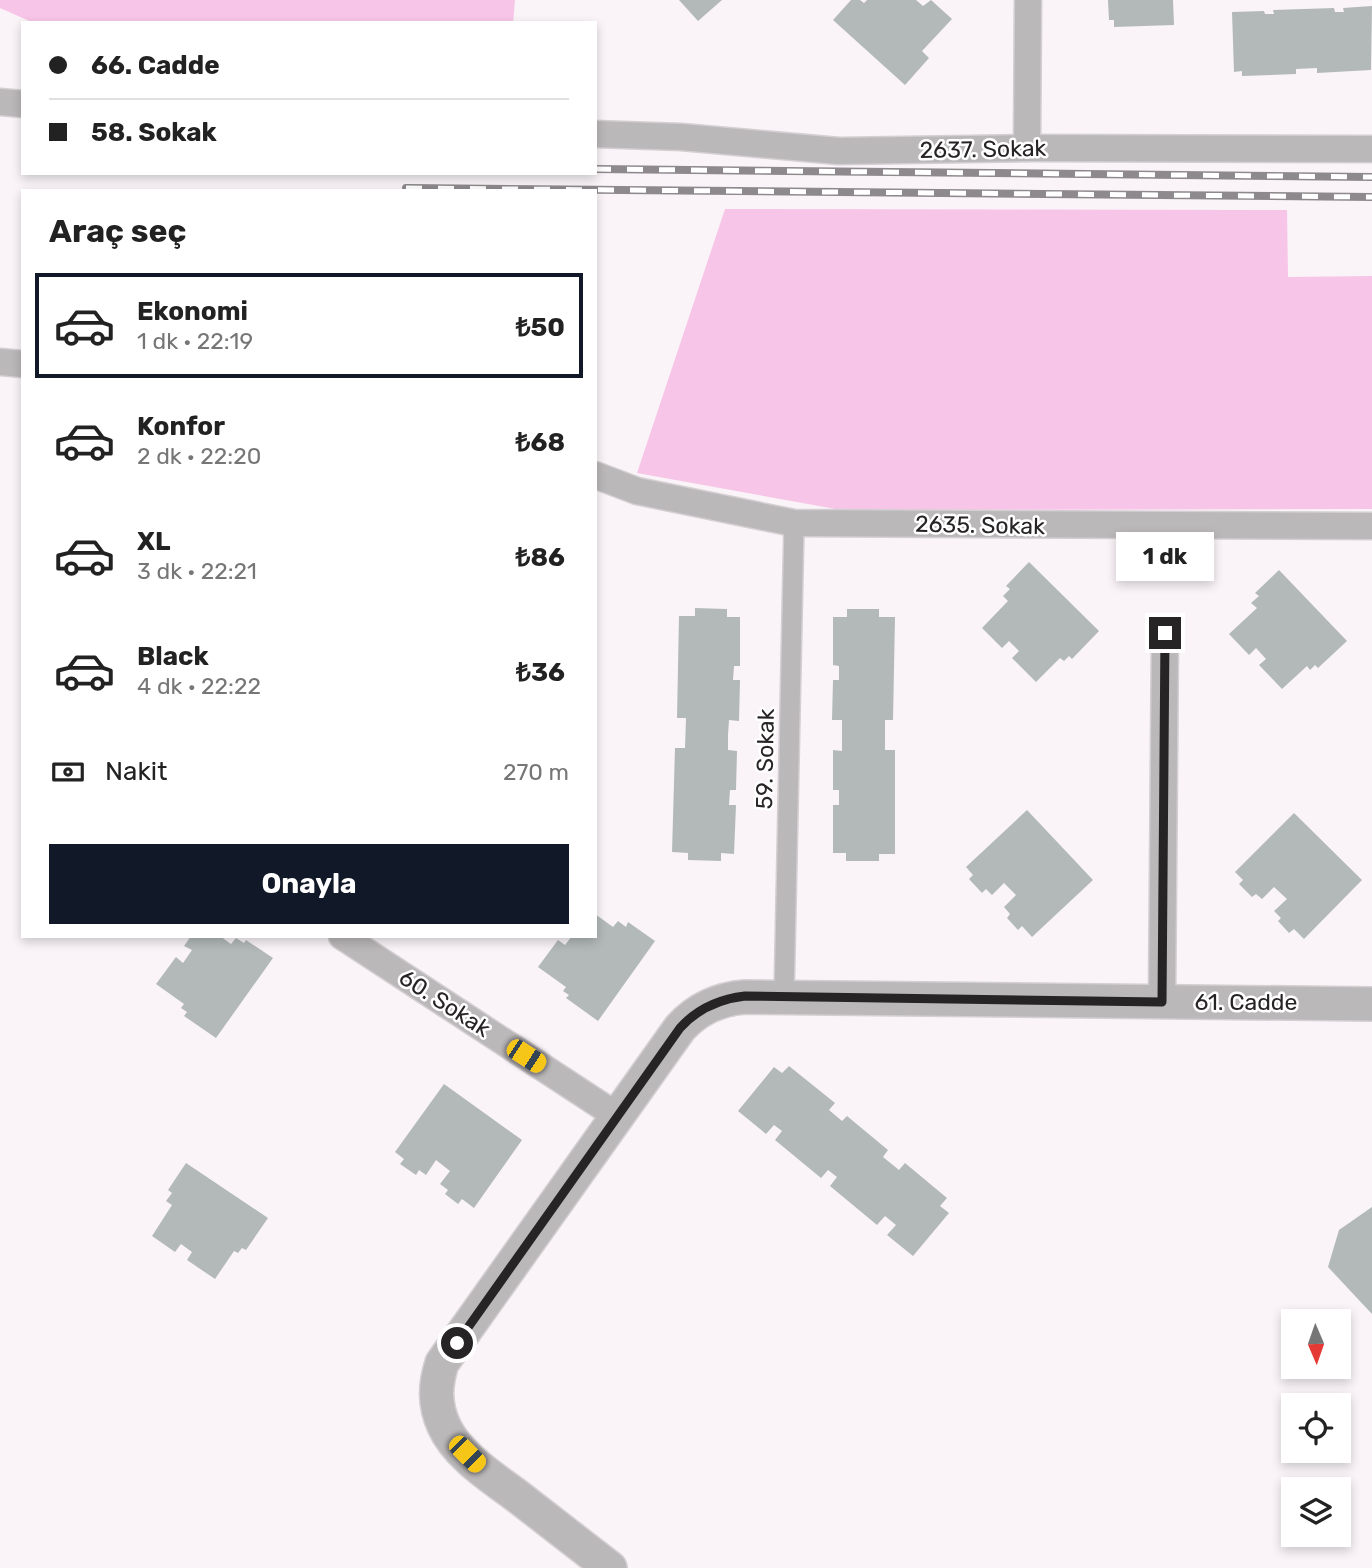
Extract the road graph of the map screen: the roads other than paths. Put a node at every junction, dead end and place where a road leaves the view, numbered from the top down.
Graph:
1 (1028, 0) edge
2 (0, 102) edge
3 (21, 104) edge
4 (597, 134) edge
5 (1027, 148) junction
6 (1372, 149) edge
7 (0, 362) edge
8 (21, 364) edge
9 (597, 476) edge
10 (794, 523) junction
11 (1372, 526) edge
12 (1165, 633) dead end
13 (345, 938) edge
14 (784, 997) junction
15 (1162, 1002) junction
16 (1372, 1004) edge
17 (617, 1116) junction
18 (610, 1568) edge

1 - 5 street
2 - 3 street
4 - 5 street, 2637. Sokak
5 - 6 street, 2637. Sokak
7 - 8 street
9 - 10 street, 2635. Sokak
10 - 11 street, 2635. Sokak
10 - 14 street, 59. Sokak
12 - 15 street
13 - 17 street, 60. Sokak
14 - 15 street, 61. Cadde
14 - 17 street, 61. Cadde
15 - 16 street, 61. Cadde
17 - 18 street, 61. Cadde

